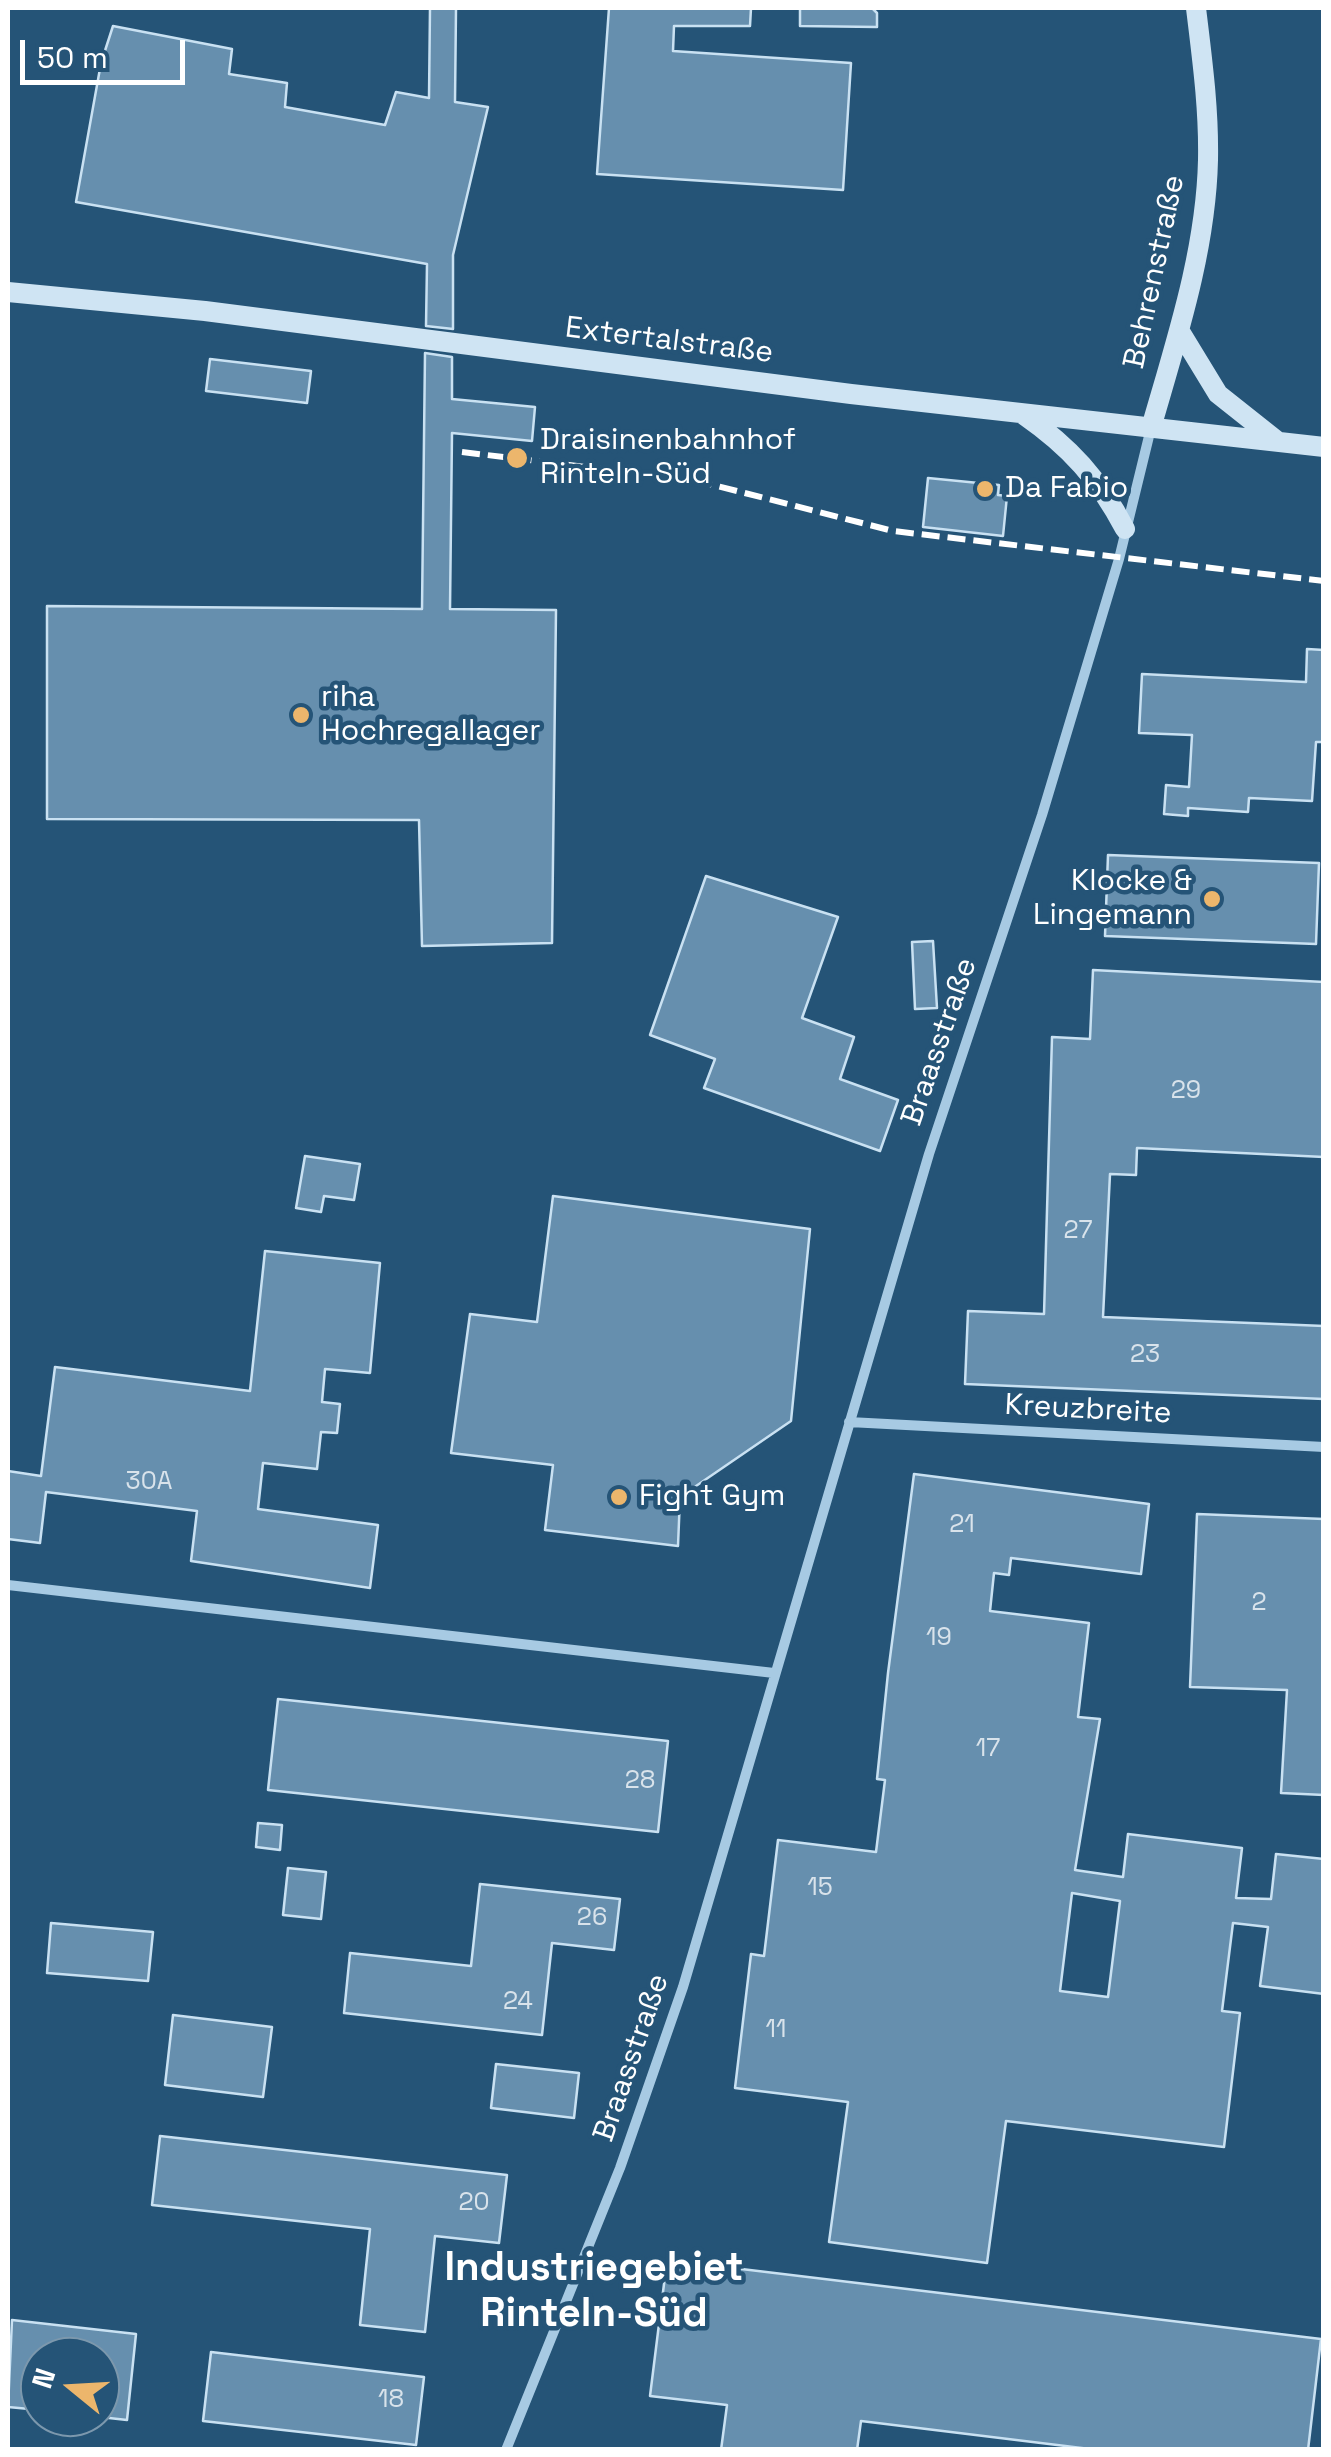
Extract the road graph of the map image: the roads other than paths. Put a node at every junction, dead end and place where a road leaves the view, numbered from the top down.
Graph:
1 (1196, 8) edge
2 (8, 292) edge
3 (1179, 330) junction
4 (1022, 414) junction
5 (1151, 428) junction
6 (1278, 441) junction
7 (1324, 447) edge
8 (1125, 529) junction
9 (849, 1422) junction
10 (1324, 1447) edge
11 (8, 1585) edge
12 (774, 1673) junction
13 (506, 2450) edge

1 - 3 main road, Behrenstraße
2 - 4 main road, Extertalstraße
3 - 5 main road, Behrenstraße
3 - 6 main road
4 - 5 main road, Extertalstraße
4 - 8 main road
5 - 6 main road, Extertalstraße
5 - 8 street, Braasstraße
6 - 7 main road, Extertalstraße
8 - 9 street, Braasstraße
9 - 10 street, Kreuzbreite
9 - 12 street, Braasstraße
11 - 12 street
12 - 13 street, Braasstraße

